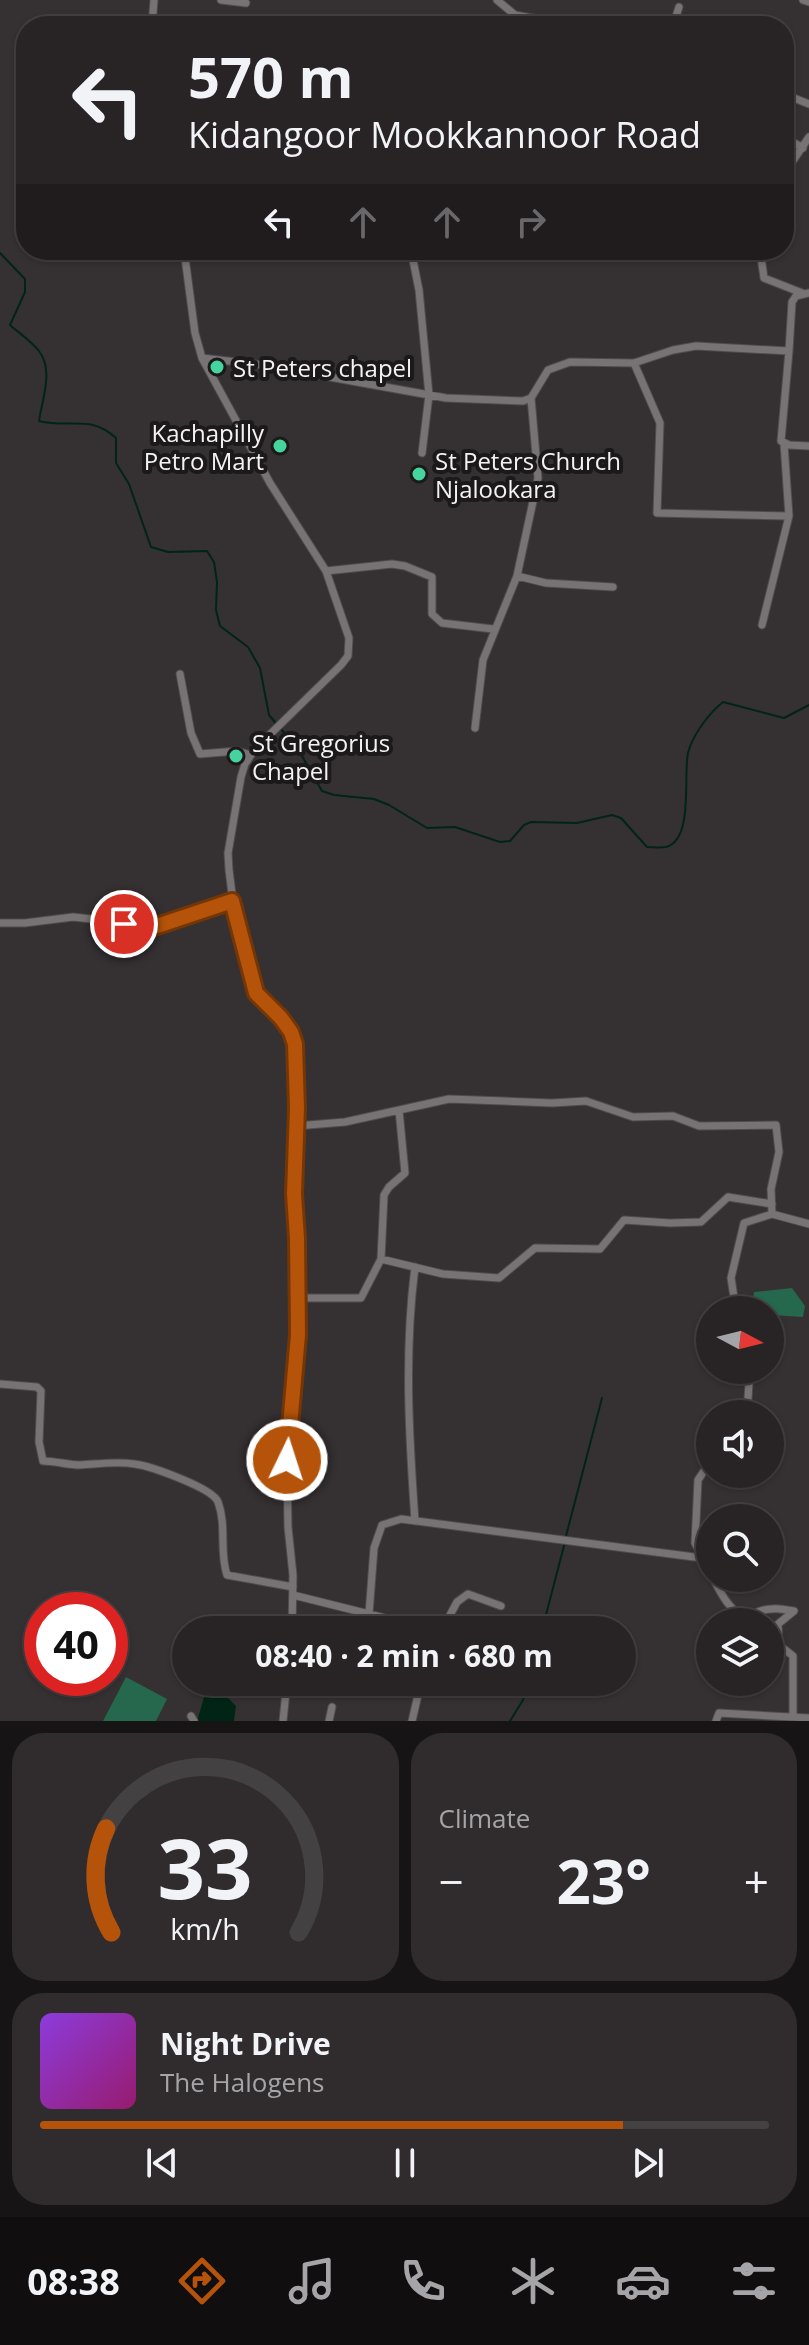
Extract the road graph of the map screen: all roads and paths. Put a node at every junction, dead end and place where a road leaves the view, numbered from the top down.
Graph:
1 (221, 0) edge
2 (497, 0) edge
3 (803, 0) edge
4 (809, 2) edge
5 (246, 3) dead end
6 (679, 7) dead end
7 (515, 15) joint
8 (519, 16) edge
9 (676, 16) edge
10 (809, 137) edge
11 (794, 143) edge
12 (803, 148) junction
13 (794, 160) edge
14 (185, 260) edge
15 (413, 260) edge
16 (761, 260) edge
17 (805, 293) edge
18 (789, 351) junction
19 (202, 358) junction
20 (634, 363) junction
21 (429, 395) junction
22 (531, 398) junction
23 (784, 444) junction
24 (809, 446) edge
25 (422, 453) dead end
26 (789, 516) junction
27 (326, 571) junction
28 (517, 576) junction
29 (613, 587) dead end
30 (762, 625) dead end
31 (493, 629) junction
32 (180, 674) dead end
33 (475, 728) dead end
34 (251, 755) junction
35 (232, 901) junction
36 (0, 923) edge
37 (399, 1110) junction
38 (296, 1126) junction
39 (772, 1204) junction
40 (772, 1214) junction
41 (809, 1224) edge
42 (381, 1259) junction
43 (415, 1267) junction
44 (734, 1296) edge
45 (298, 1298) junction
46 (0, 1384) edge
47 (415, 1521) junction
48 (696, 1522) edge
49 (696, 1545) edge
50 (696, 1557) edge
51 (293, 1591) junction
52 (720, 1592) edge
53 (501, 1606) dead end
54 (369, 1614) junction
55 (292, 1616) edge
56 (377, 1616) edge
57 (450, 1616) edge
58 (286, 1696) edge
59 (418, 1696) edge
60 (332, 1707) dead end
61 (793, 1715) junction
62 (809, 1718) edge
63 (283, 1721) edge
64 (329, 1721) edge
65 (412, 1721) edge
66 (716, 1721) edge

1 - 5 street
2 - 7 street
3 - 4 street
6 - 9 street
7 - 8 street
10 - 12 street
11 - 12 street
12 - 13 street
14 - 19 street
15 - 21 street
16 - 17 street
17 - 18 street
18 - 20 street
18 - 23 street
19 - 21 street
19 - 27 street
20 - 22 street
20 - 26 street
21 - 22 street
21 - 25 street
22 - 28 street
23 - 24 street
23 - 26 street
26 - 30 street
27 - 31 street
27 - 34 street
28 - 29 street
28 - 31 street
31 - 33 street
32 - 34 street
34 - 35 street
35 - 36 street
35 - 38 street
37 - 38 street
37 - 39 street
37 - 42 street
38 - 45 street
39 - 40 street
39 - 43 street
40 - 41 street
40 - 44 street
42 - 43 street
42 - 45 street
43 - 47 street
45 - 51 street
46 - 51 street
47 - 50 street
47 - 54 street
48 - 49 street
51 - 54 street
51 - 55 street
52 - 61 street
53 - 57 street
54 - 56 street
58 - 63 street
59 - 65 street
60 - 64 street
61 - 62 street
61 - 66 street

